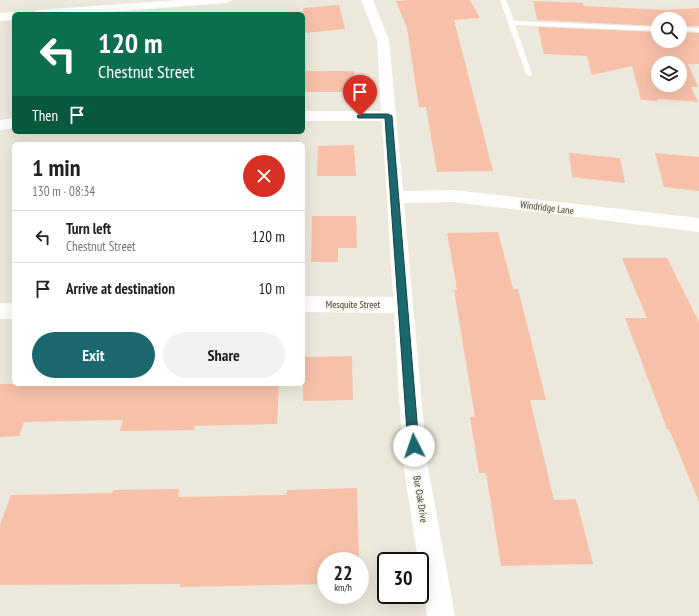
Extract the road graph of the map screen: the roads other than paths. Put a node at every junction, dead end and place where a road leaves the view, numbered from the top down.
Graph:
1 (226, 0) edge
2 (367, 0) edge
3 (503, 0) edge
4 (64, 12) edge
5 (12, 16) edge
6 (0, 17) edge
7 (511, 23) junction
8 (651, 28) edge
9 (687, 29) edge
10 (699, 30) edge
11 (529, 74) dead end
12 (305, 116) edge
13 (388, 116) junction
14 (12, 124) edge
15 (0, 125) edge
16 (395, 197) junction
17 (699, 225) edge
18 (305, 304) edge
19 (403, 305) junction
20 (12, 310) edge
21 (0, 311) edge
22 (441, 616) edge

1 - 4 street
2 - 13 street, Bur Oak Drive
3 - 7 lane
5 - 6 street
7 - 8 lane
7 - 11 lane
9 - 10 lane
12 - 13 street
13 - 16 street, Bur Oak Drive
14 - 15 street
16 - 17 street, Windridge Lane
16 - 19 street, Bur Oak Drive
18 - 19 street, Mesquite Street
19 - 22 street, Bur Oak Drive
20 - 21 street

